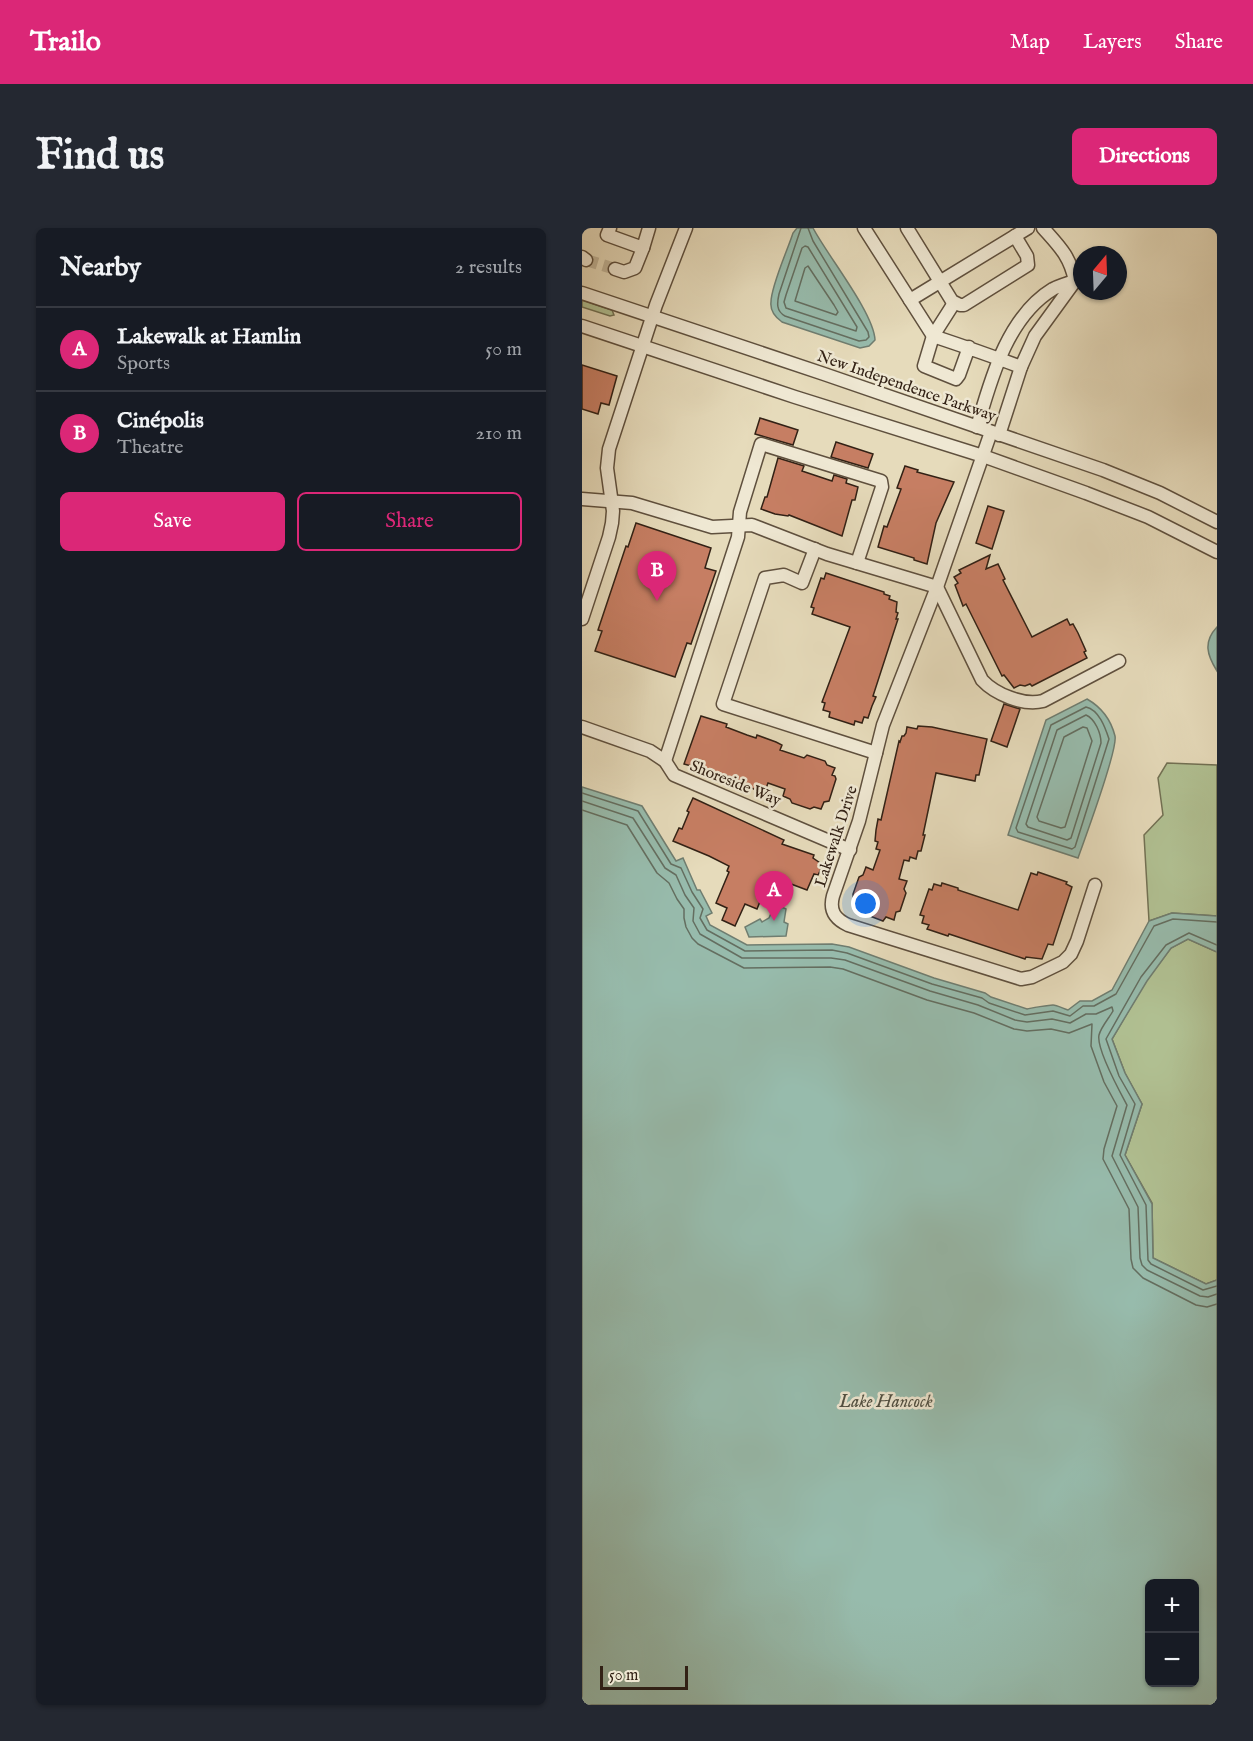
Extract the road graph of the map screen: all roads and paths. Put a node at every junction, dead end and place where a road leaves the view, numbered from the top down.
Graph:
1 (610, 228) edge
2 (649, 228) edge
3 (686, 228) edge
4 (864, 228) edge
5 (907, 228) edge
6 (1028, 228) edge
7 (1043, 228) edge
8 (1015, 236) junction
9 (643, 248) junction
10 (615, 269) tunnel mouth
11 (1073, 272) edge
12 (941, 281) junction
13 (1073, 282) edge
14 (1073, 284) edge
15 (582, 293) edge
16 (910, 300) junction
17 (954, 303) junction
18 (652, 316) junction
19 (582, 326) edge
20 (933, 336) junction
21 (642, 346) junction
22 (969, 347) junction
23 (1000, 359) junction
24 (1021, 367) junction
25 (977, 427) junction
26 (995, 433) junction
27 (983, 456) junction
28 (582, 499) edge
29 (612, 501) junction
30 (1217, 522) edge
31 (739, 525) junction
32 (814, 549) junction
33 (1217, 552) edge
34 (857, 563) junction
35 (937, 587) junction
36 (582, 619) edge
37 (1119, 661) dead end
38 (582, 727) edge
39 (876, 753) junction
40 (665, 761) junction
41 (850, 850) junction
42 (1095, 885) dead end

1 - 9 street
2 - 9 street
3 - 18 street
4 - 16 street
5 - 12 street
6 - 8 street
7 - 11 street
8 - 12 street
8 - 17 street
9 - 10 street
12 - 16 street
12 - 17 street
13 - 23 street
14 - 24 street, Lakewalk Drive
15 - 18 street, New Independence Parkway
16 - 20 street
17 - 20 street
18 - 21 street
18 - 25 street, New Independence Parkway
19 - 21 street
20 - 22 street
20 - 22 street
21 - 27 street
21 - 29 street
22 - 23 street
23 - 24 street
23 - 25 street
24 - 26 street, Lakewalk Drive
25 - 26 street, New Independence Parkway
26 - 27 street, Lakewalk Drive
26 - 30 street, New Independence Parkway
27 - 33 street
27 - 35 street, Lakewalk Drive
28 - 29 street
29 - 31 street
29 - 36 street
31 - 32 street
31 - 34 street
31 - 40 street
32 - 34 street
32 - 39 street
34 - 35 street
35 - 37 street
35 - 39 street, Lakewalk Drive
38 - 40 street, Shoreside Way
39 - 41 street, Lakewalk Drive
40 - 41 street, Shoreside Way
41 - 42 street, Lakewalk Drive

